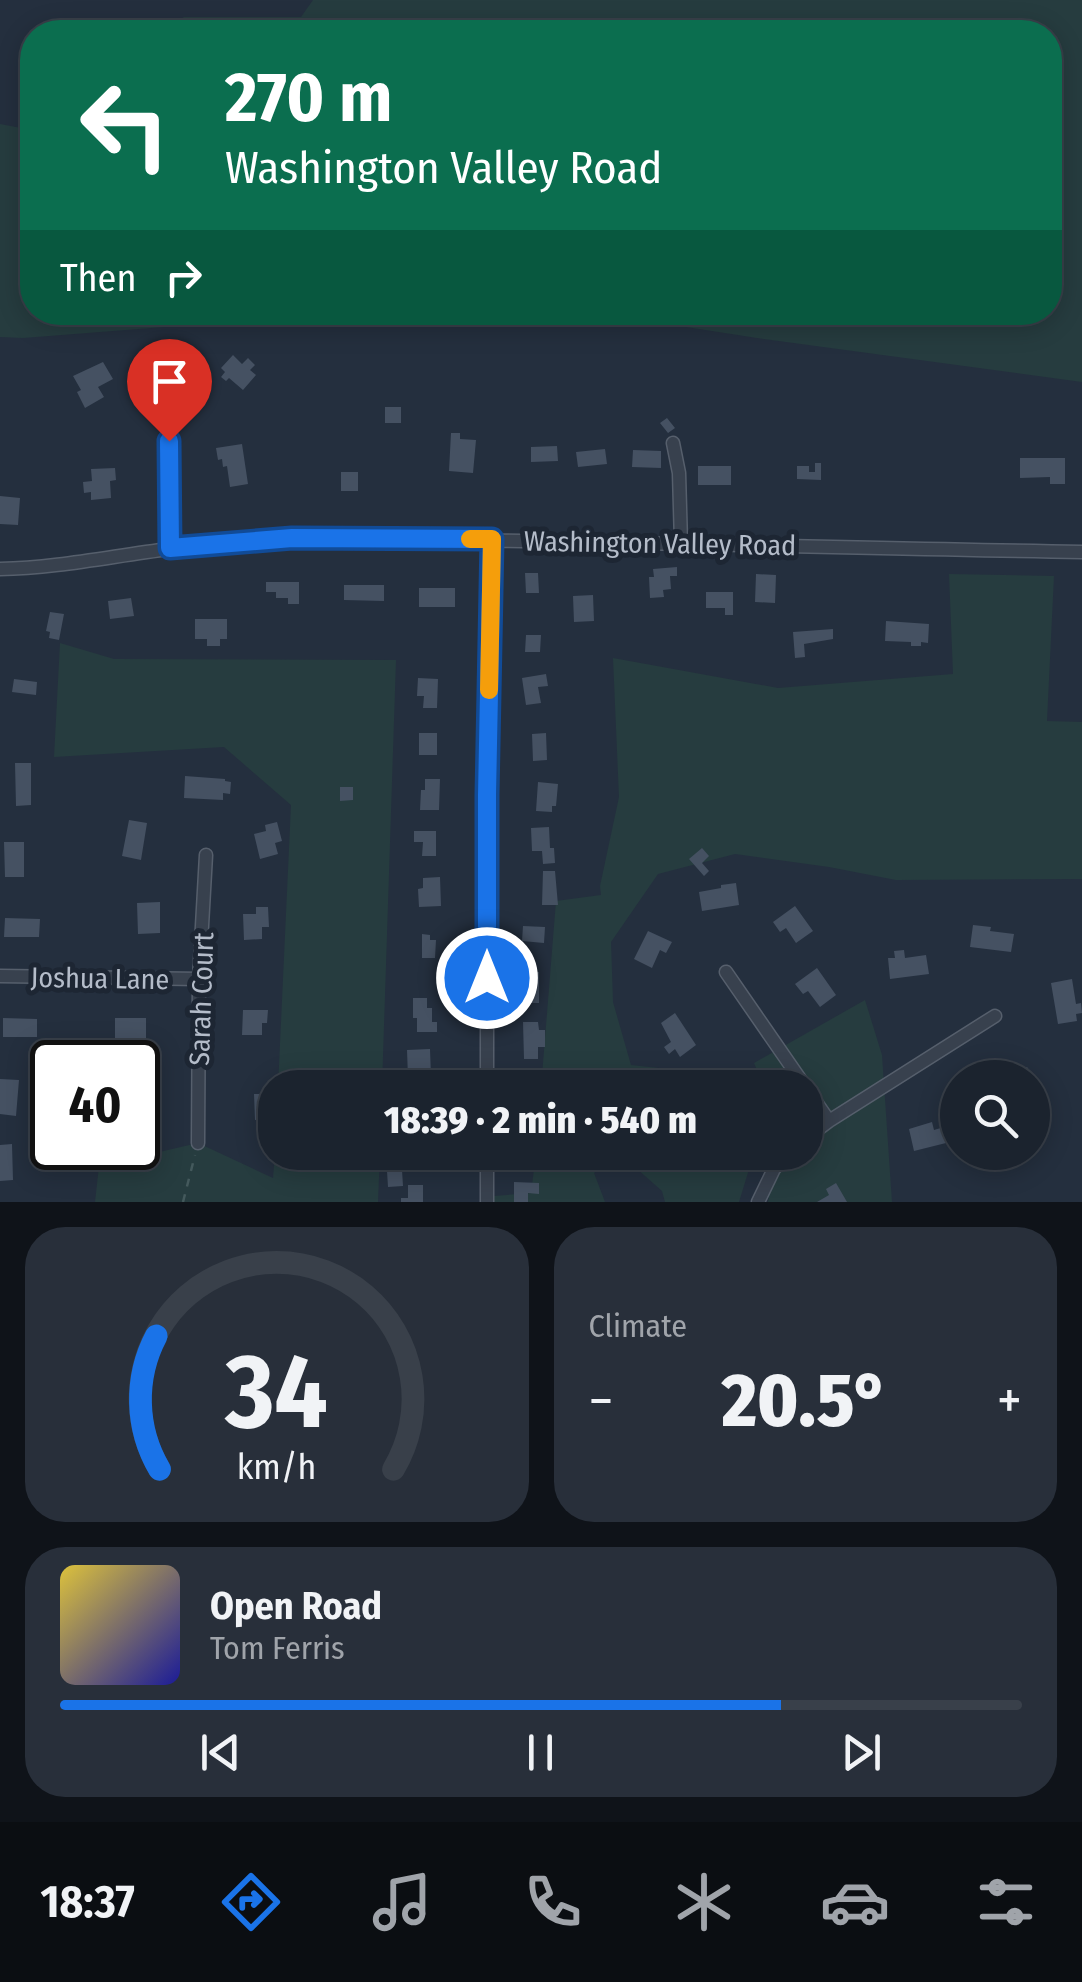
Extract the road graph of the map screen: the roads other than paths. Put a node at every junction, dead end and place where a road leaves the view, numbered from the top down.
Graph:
1 (169, 409) dead end
2 (673, 443) dead end
3 (492, 539) junction
4 (681, 543) junction
5 (170, 548) junction
6 (1082, 552) edge
7 (0, 569) edge
8 (206, 855) dead end
9 (726, 972) dead end
10 (0, 976) edge
11 (199, 979) junction
12 (995, 1016) dead end
13 (487, 1070) edge
14 (829, 1122) junction
15 (823, 1126) edge
16 (198, 1143) road end
17 (488, 1170) edge
18 (774, 1170) edge
19 (488, 1202) edge
20 (758, 1202) edge

1 - 5 street
2 - 4 street
3 - 4 street, Washington Valley Road
3 - 5 street, Washington Valley Road
3 - 13 street
4 - 6 street, Washington Valley Road
5 - 7 street, Washington Valley Road
8 - 11 street, Sarah Court
9 - 14 street
10 - 11 street, Joshua Lane
11 - 16 street, Sarah Court
12 - 14 street
14 - 15 street
17 - 19 street
18 - 20 street

